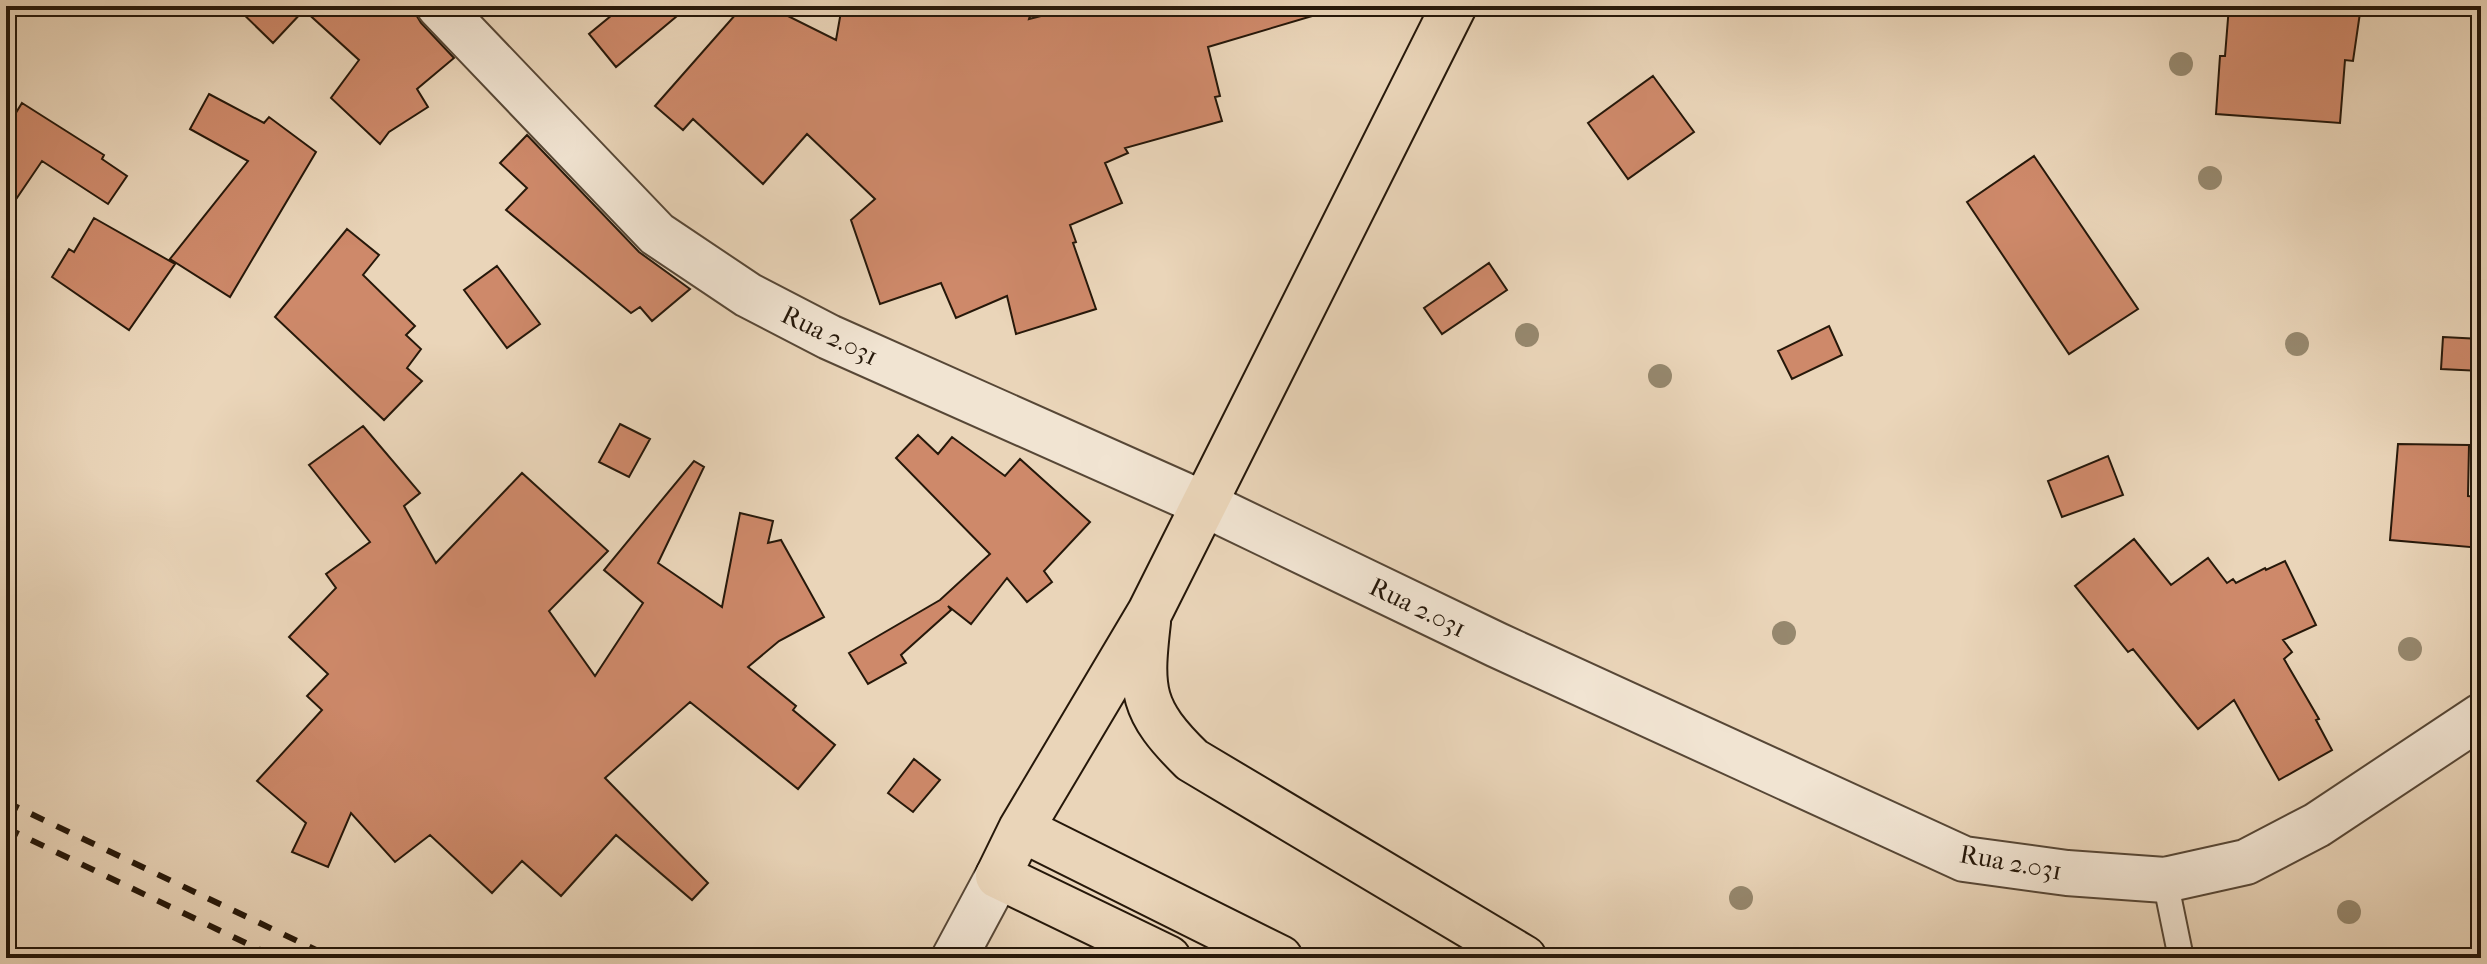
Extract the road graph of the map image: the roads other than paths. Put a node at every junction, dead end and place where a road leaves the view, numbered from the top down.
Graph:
1 (439, 6) edge
2 (1454, 6) edge
3 (1204, 504) junction
4 (1150, 612) junction
5 (2481, 716) edge
6 (1021, 829) junction
7 (998, 876) junction
8 (2165, 880) junction
9 (954, 958) edge
10 (1097, 958) edge
11 (1123, 958) edge
12 (1168, 958) edge
13 (1280, 958) edge
14 (1524, 958) edge
15 (2181, 958) edge

1 - 3 street, Rua 2.031
2 - 3 highway
3 - 4 highway
3 - 8 street, Rua 2.031
4 - 6 highway
4 - 14 highway
5 - 8 street, Rua 2.031
6 - 7 highway
6 - 13 highway
7 - 9 street
7 - 12 highway
8 - 15 lane
10 - 11 highway

